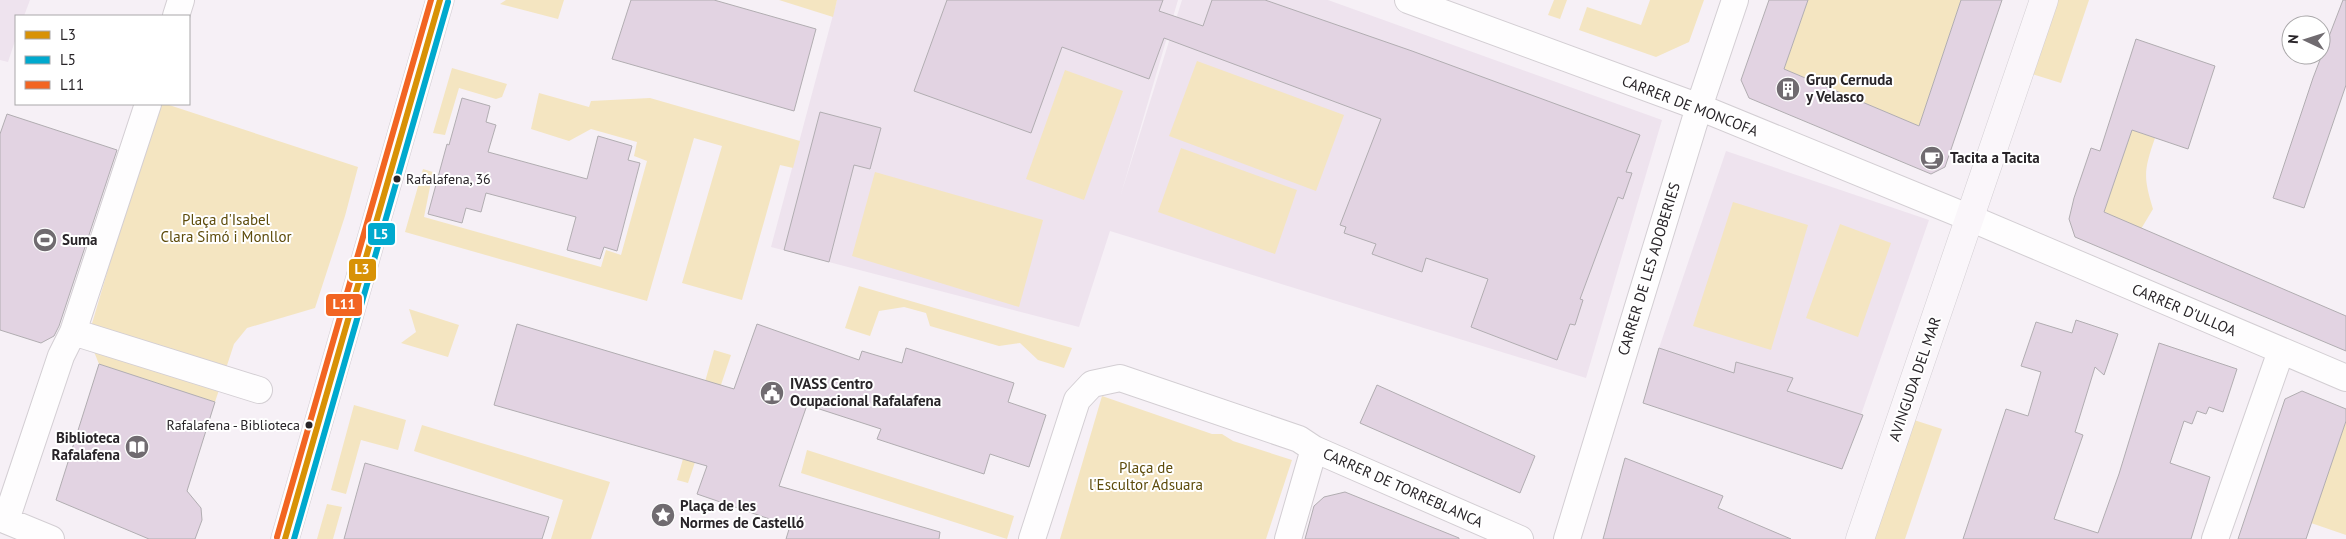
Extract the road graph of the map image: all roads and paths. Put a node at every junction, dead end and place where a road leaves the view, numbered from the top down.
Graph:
1 (181, 0) edge
2 (440, 0) edge
3 (1408, 0) edge
4 (1735, 0) edge
5 (2044, 0) edge
6 (176, 15) edge
7 (148, 105) edge
8 (1699, 107) junction
9 (1970, 218) junction
10 (73, 332) junction
11 (2281, 351) junction
12 (2346, 378) edge
13 (258, 390) dead end
14 (1314, 450) junction
15 (3, 519) edge
16 (51, 539) edge
17 (285, 539) edge
18 (1032, 539) edge
19 (1288, 539) edge
20 (1520, 539) edge
21 (1567, 539) edge
22 (1860, 539) edge
23 (2215, 539) edge

1 - 6 street
2 - 17 street
3 - 8 street, CARRER DE MONCOFA
4 - 8 street, CARRER DE LES ADOBERIES
5 - 9 street, AVINGUDA DEL MAR
7 - 10 street
8 - 9 street, CARRER DE MONCOFA
8 - 21 street, CARRER DE LES ADOBERIES
9 - 11 street, CARRER D'ULLOA
9 - 22 street, AVINGUDA DEL MAR
10 - 13 street
10 - 15 street
11 - 12 street, CARRER D'ULLOA
11 - 23 street
14 - 18 street
14 - 19 street
14 - 20 street, CARRER DE TORREBLANCA
15 - 16 street

